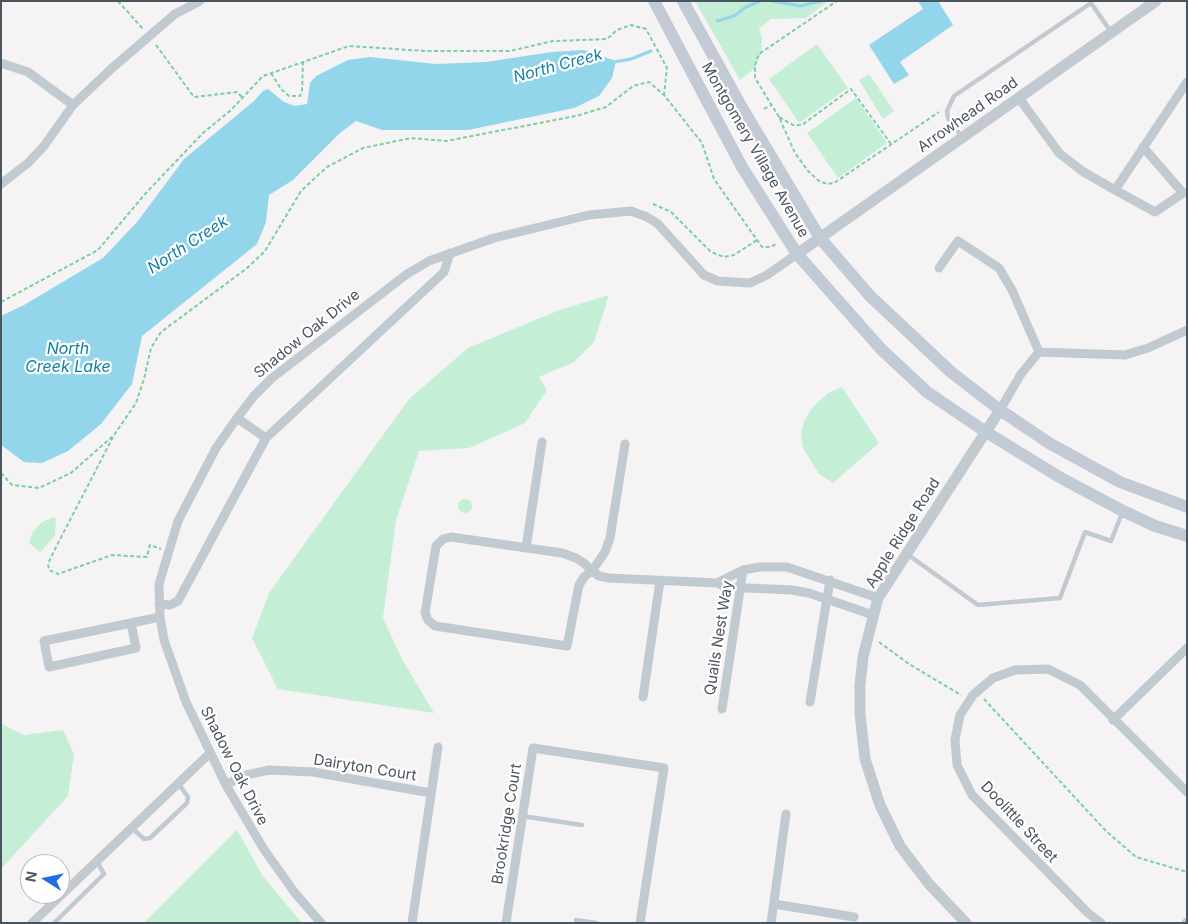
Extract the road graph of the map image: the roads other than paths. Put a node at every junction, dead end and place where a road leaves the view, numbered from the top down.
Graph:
1 (200, 1) edge
2 (654, 1) edge
3 (683, 1) edge
4 (1156, 1) edge
5 (1111, 33) junction
6 (1, 63) edge
7 (1187, 82) edge
8 (1019, 98) junction
9 (73, 105) junction
10 (962, 138) junction
11 (1143, 147) junction
12 (1, 184) edge
13 (1115, 190) junction
14 (820, 238) junction
15 (450, 253) junction
16 (797, 254) junction
17 (939, 268) dead end
18 (1187, 330) edge
19 (1039, 352) junction
20 (1000, 410) junction
21 (237, 418) junction
22 (986, 432) junction
23 (266, 438) junction
24 (542, 442) dead end
25 (625, 444) dead end
26 (1187, 507) edge
27 (1123, 511) junction
28 (1187, 536) edge
29 (526, 548) junction
30 (906, 553) junction
31 (743, 570) junction
32 (592, 571) junction
33 (830, 580) junction
34 (660, 581) junction
35 (717, 583) junction
36 (740, 587) junction
37 (825, 598) junction
38 (878, 598) junction
39 (159, 604) junction
40 (872, 615) junction
41 (160, 617) junction
42 (131, 623) junction
43 (1187, 648) edge
44 (643, 697) dead end
45 (810, 702) dead end
46 (722, 709) dead end
47 (1113, 720) junction
48 (438, 747) dead end
49 (209, 754) junction
50 (178, 783) junction
51 (226, 786) junction
52 (1187, 792) edge
53 (431, 793) junction
54 (786, 814) dead end
55 (522, 816) junction
56 (582, 825) dead end
57 (131, 827) junction
58 (96, 861) junction
59 (774, 904) junction
60 (854, 917) dead end
61 (576, 920) dead end
62 (32, 923) edge
63 (54, 923) edge
64 (321, 923) edge
65 (412, 923) edge
66 (506, 923) edge
67 (596, 923) edge
68 (640, 923) edge
69 (771, 923) edge
70 (966, 923) edge
71 (1101, 923) edge

1 - 9 street
2 - 16 main road, Montgomery Village Avenue
3 - 14 main road, Montgomery Village Avenue
4 - 5 street, Arrowhead Road
5 - 8 street, Arrowhead Road
5 - 10 lane
6 - 9 street
7 - 11 street
8 - 10 street, Arrowhead Road
8 - 13 street
9 - 12 street
10 - 14 street, Arrowhead Road
11 - 13 street
11 - 13 street
14 - 16 street, Arrowhead Road
14 - 20 main road, Montgomery Village Avenue
15 - 16 street, Shadow Oak Drive
15 - 21 street, Shadow Oak Drive
15 - 23 street
16 - 22 main road, Montgomery Village Avenue
17 - 19 street
18 - 19 street
19 - 20 street
20 - 22 street, Apple Ridge Road
20 - 26 main road, Montgomery Village Avenue
21 - 23 street
21 - 39 street, Shadow Oak Drive
22 - 27 main road, Montgomery Village Avenue
22 - 30 street, Apple Ridge Road
23 - 39 street
24 - 29 street
25 - 32 street
27 - 28 main road, Montgomery Village Avenue
27 - 30 lane
29 - 32 street
29 - 32 street
30 - 38 street, Apple Ridge Road
31 - 33 street
31 - 35 street
31 - 36 street, Quails Nest Way
32 - 34 street
33 - 37 street
33 - 38 street
34 - 35 street
34 - 44 street
35 - 36 street
36 - 37 street
36 - 46 street, Quails Nest Way
37 - 40 street
37 - 45 street
38 - 40 street, Apple Ridge Road
39 - 41 street, Shadow Oak Drive
40 - 70 street, Apple Ridge Road
41 - 42 street
41 - 49 street, Shadow Oak Drive
42 - 42 street
43 - 47 street
47 - 52 street, Doolittle Street
47 - 71 street, Doolittle Street
48 - 53 street
49 - 50 street
49 - 51 street, Shadow Oak Drive
50 - 57 street
50 - 57 lane
51 - 53 street, Dairyton Court
51 - 64 street, Shadow Oak Drive
53 - 65 street, Dairyton Court
54 - 59 street
55 - 56 lane
55 - 66 street, Brookridge Court
55 - 68 street, Brookridge Court
57 - 58 street
58 - 62 street
58 - 63 lane
59 - 60 street
59 - 69 street
61 - 67 lane

